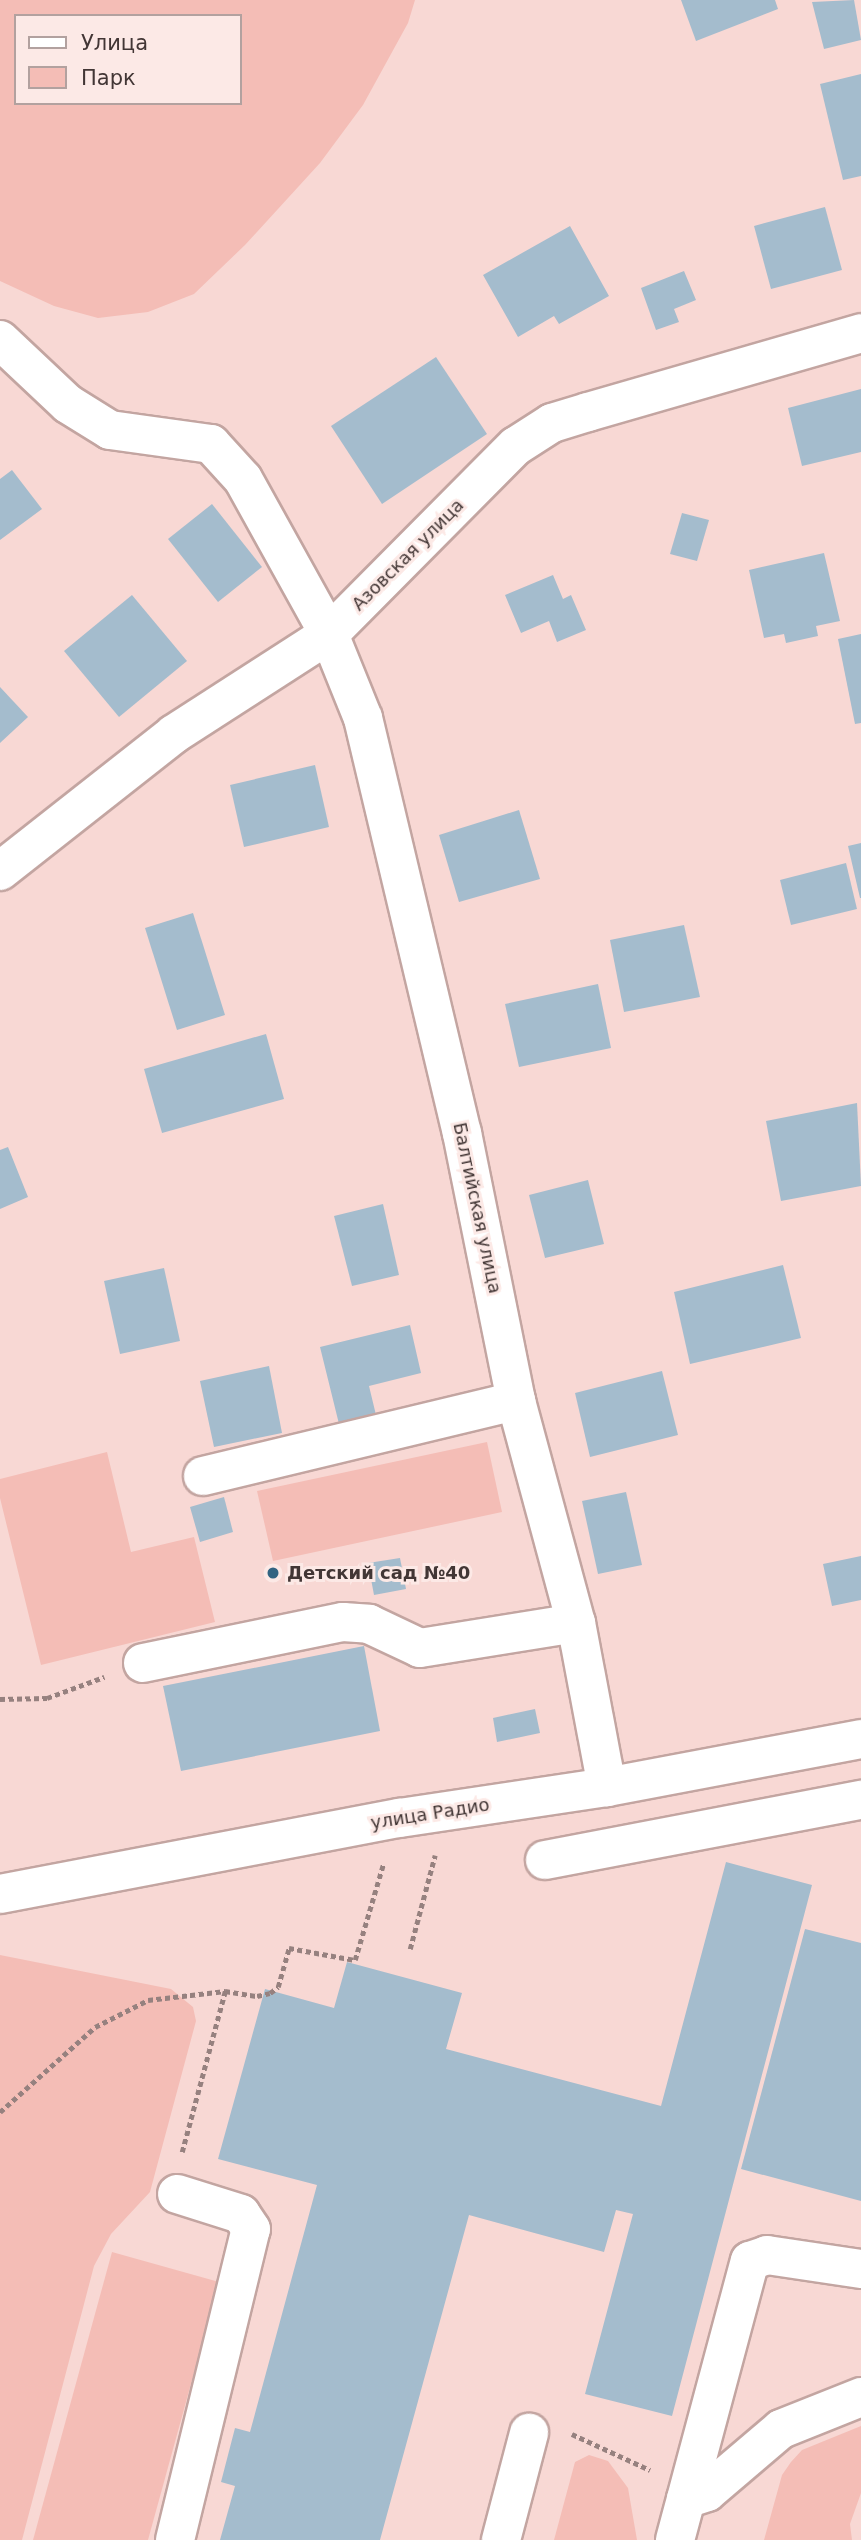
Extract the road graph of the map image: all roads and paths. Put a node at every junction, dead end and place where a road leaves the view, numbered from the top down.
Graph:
1 (861, 333) edge
2 (0, 341) edge
3 (329, 634) junction
4 (0, 871) edge
5 (516, 1401) junction
6 (203, 1476) dead end
7 (576, 1623) junction
8 (142, 1663) joint
9 (0, 1699) edge
10 (861, 1740) edge
11 (607, 1787) junction
12 (861, 1800) edge
13 (437, 1847) dead end
14 (385, 1858) dead end
15 (545, 1860) dead end
16 (0, 1894) edge
17 (410, 1949) dead end
18 (225, 1991) junction
19 (0, 2112) edge
20 (177, 2194) joint
21 (861, 2269) edge
22 (861, 2397) edge
23 (529, 2433) joint
24 (687, 2493) junction
25 (175, 2540) edge
26 (501, 2540) edge
27 (675, 2540) edge

1 - 3 main road, Азовская улица
2 - 3 main road, Балтийская улица
3 - 4 main road, Азовская улица
3 - 5 main road, Балтийская улица
5 - 6 main road
5 - 7 main road, Балтийская улица
7 - 8 main road
7 - 11 main road, Балтийская улица
8 - 9 path
10 - 11 main road, улица Радио
11 - 16 main road, улица Радио
12 - 15 main road
13 - 17 path
14 - 18 path
18 - 19 path
18 - 20 path
20 - 25 main road
21 - 24 main road
22 - 24 main road
23 - 24 path
23 - 26 main road
24 - 27 main road

